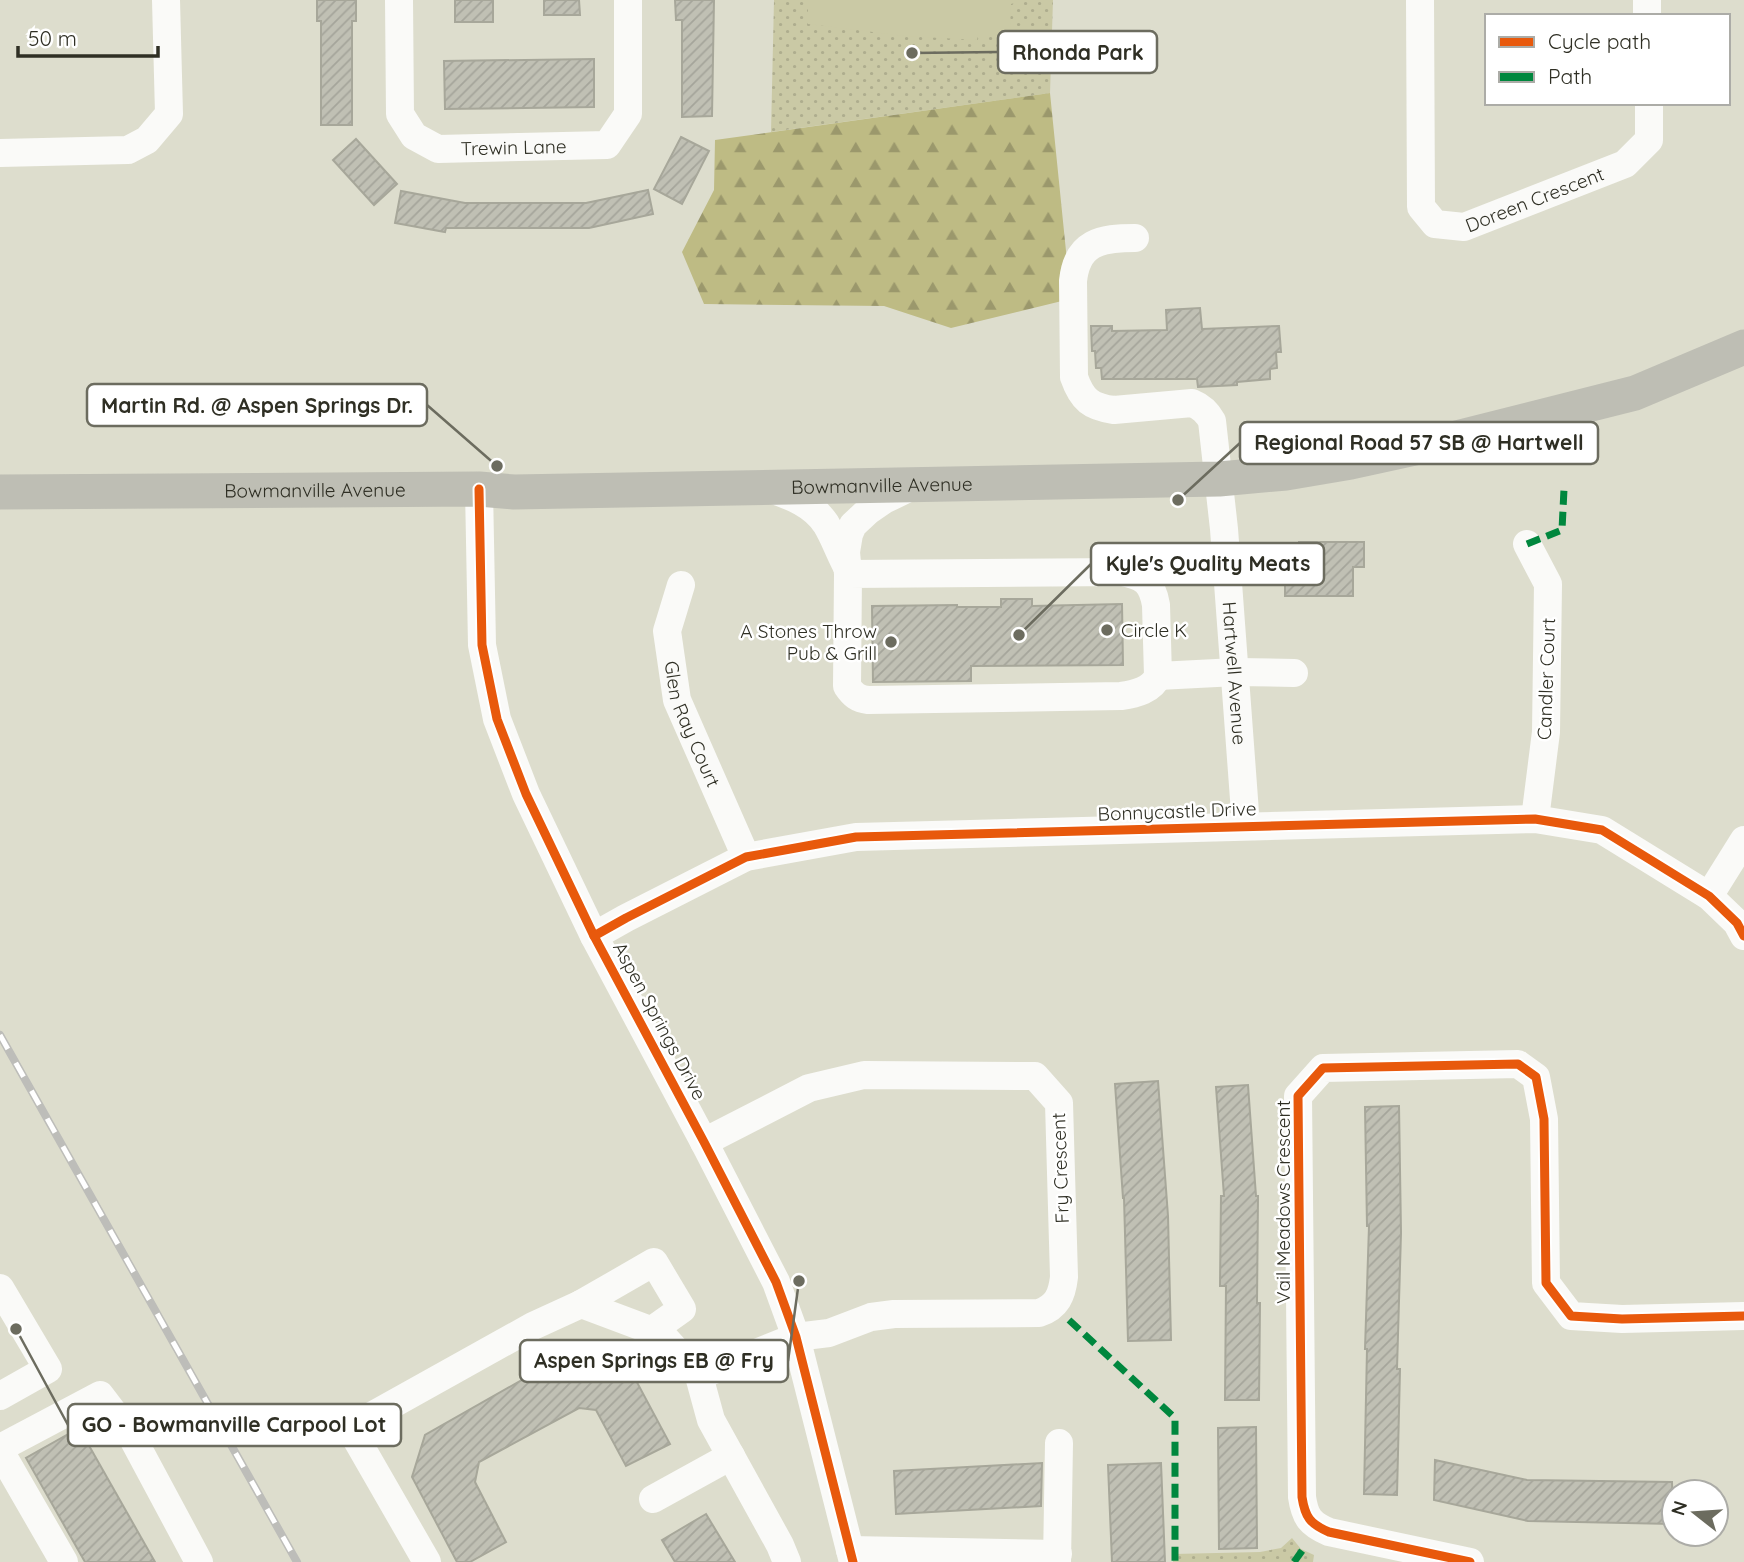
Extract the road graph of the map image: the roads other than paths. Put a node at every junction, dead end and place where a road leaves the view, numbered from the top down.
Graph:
1 (166, 0) edge
2 (399, 0) edge
3 (628, 0) edge
4 (1420, 0) edge
5 (1648, 105) edge
6 (0, 153) edge
7 (1135, 238) dead end
8 (1744, 347) edge
9 (1219, 479) junction
10 (913, 486) junction
11 (767, 488) junction
12 (479, 489) junction
13 (0, 492) edge
14 (1527, 544) dead end
15 (847, 570) junction
16 (681, 585) dead end
17 (1236, 672) junction
18 (1294, 673) dead end
19 (1158, 676) junction
20 (1535, 818) junction
21 (1246, 826) junction
22 (1744, 840) edge
23 (746, 857) junction
24 (1709, 895) junction
25 (594, 936) junction
26 (1744, 936) edge
27 (705, 1142) junction
28 (0, 1289) edge
29 (581, 1304) junction
30 (1744, 1316) edge
31 (652, 1331) junction
32 (796, 1337) junction
33 (699, 1376) junction
34 (1, 1393) edge
35 (1059, 1443) dead end
36 (0, 1449) edge
37 (730, 1456) junction
38 (653, 1499) dead end
39 (851, 1556) edge
40 (1058, 1558) edge
41 (64, 1562) edge
42 (199, 1562) edge
43 (427, 1562) edge
44 (787, 1562) edge
45 (1470, 1562) edge

1 - 6 street
2 - 3 street, Trewin Lane
4 - 5 street, Doreen Crescent
7 - 9 street, Hartwell Avenue
8 - 9 main road, Bowmanville Avenue
9 - 10 main road, Bowmanville Avenue
9 - 17 street, Hartwell Avenue
10 - 11 main road, Bowmanville Avenue
10 - 15 street
11 - 12 main road, Bowmanville Avenue
11 - 15 street
12 - 13 main road, Bowmanville Avenue
12 - 25 street, Aspen Springs Drive
14 - 20 street, Candler Court
15 - 19 street
15 - 19 street
16 - 23 street, Glen Ray Court
17 - 18 street
17 - 19 street
17 - 21 street, Hartwell Avenue
20 - 21 street, Bonnycastle Drive
20 - 24 street, Bonnycastle Drive
21 - 23 street, Bonnycastle Drive
22 - 24 street
23 - 25 street, Bonnycastle Drive
24 - 26 street, Bonnycastle Drive
25 - 27 street, Aspen Springs Drive
27 - 32 street, Aspen Springs Drive
27 - 32 street, Fry Crescent
28 - 34 street
29 - 31 street
29 - 31 street
29 - 43 street
30 - 45 street, Vail Meadows Crescent
31 - 33 street
32 - 33 street
32 - 39 street, Aspen Springs Drive
33 - 37 street
35 - 40 street
36 - 41 street
36 - 42 street
37 - 38 street
37 - 44 street
39 - 40 street

